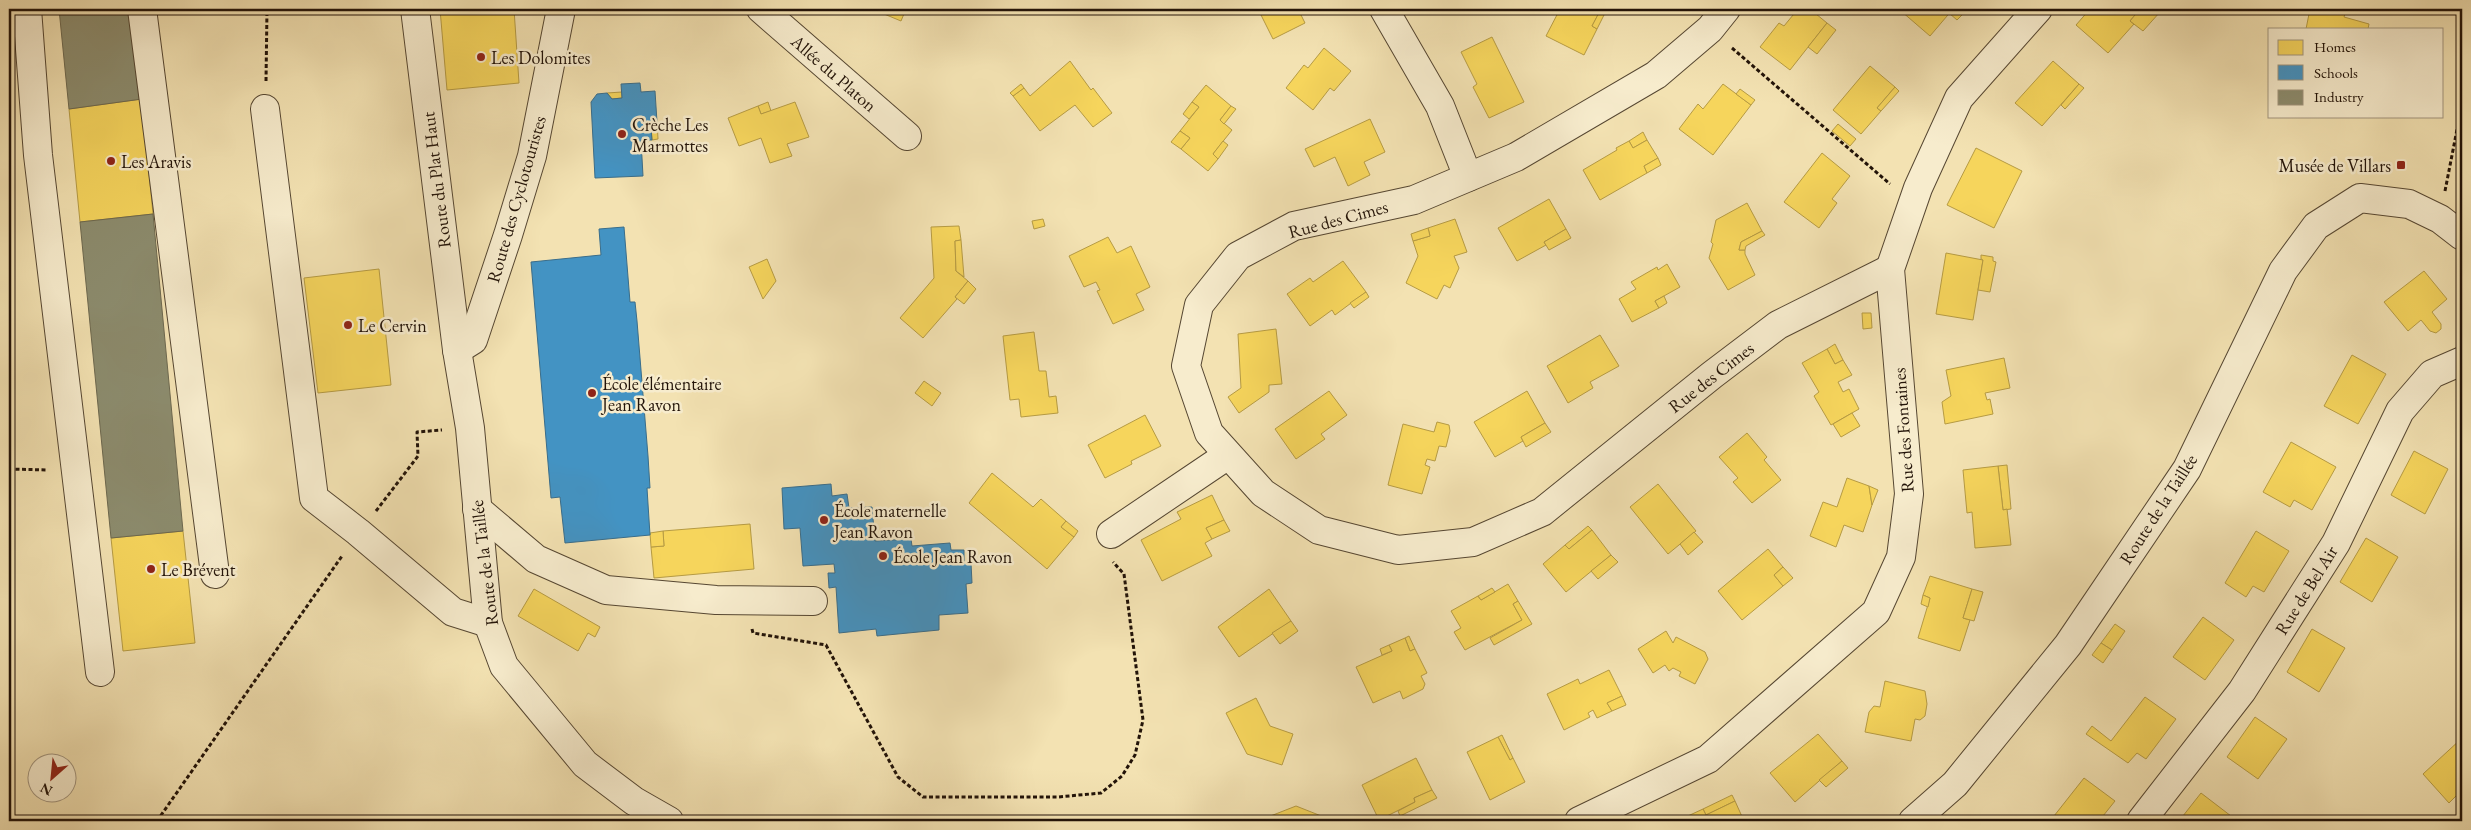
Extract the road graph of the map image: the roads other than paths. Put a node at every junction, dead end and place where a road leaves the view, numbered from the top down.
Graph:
1 (27, 9) edge
2 (142, 9) edge
3 (416, 9) edge
4 (561, 9) edge
5 (761, 9) edge
6 (1384, 9) edge
7 (2038, 9) edge
8 (1718, 19) edge
9 (265, 109) road end
10 (907, 136) dead end
11 (1468, 177) junction
12 (2462, 236) edge
13 (1890, 270) junction
14 (457, 350) junction
15 (2462, 362) edge
16 (1228, 455) junction
17 (477, 509) junction
18 (1121, 527) road end
19 (215, 574) dead end
20 (813, 601) dead end
21 (488, 623) junction
22 (100, 672) dead end
23 (669, 821) edge
24 (1579, 821) edge
25 (1913, 821) edge
26 (2141, 821) edge

1 - 22 street
2 - 19 street
3 - 14 street, Route du Plat Haut
4 - 14 street, Route des Cyclotouristes
5 - 10 street, Allée du Platon
6 - 11 street
7 - 13 street, Rue des Fontaines
8 - 11 street, Rue des Cimes
9 - 21 street
11 - 16 street, Rue des Cimes
12 - 25 street, Route de la Taillée
13 - 16 street, Rue des Cimes
13 - 24 street, Rue des Fontaines
14 - 17 street, Route de la Taillée
15 - 26 street, Rue de Bel Air
16 - 18 street
17 - 20 street
17 - 21 street, Route de la Taillée
21 - 23 street, Route de la Taillée

